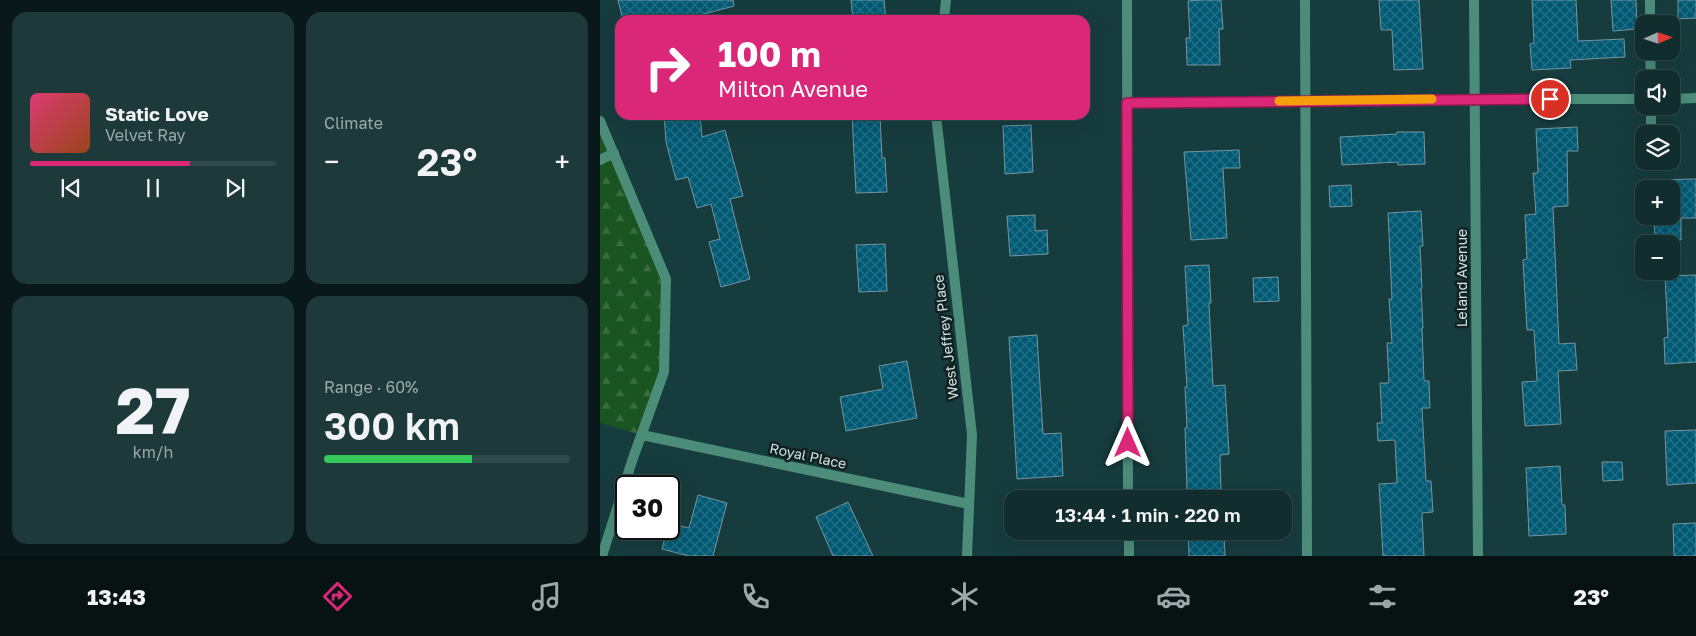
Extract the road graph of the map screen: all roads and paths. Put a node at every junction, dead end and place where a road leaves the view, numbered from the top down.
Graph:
1 (946, 0) edge
2 (1126, 0) edge
3 (1305, 0) edge
4 (1474, 0) edge
5 (1650, 0) edge
6 (944, 15) edge
7 (1650, 15) edge
8 (1680, 98) edge
9 (1696, 98) edge
10 (1475, 99) junction
11 (1635, 99) edge
12 (1306, 101) junction
13 (1127, 103) junction
14 (937, 120) edge
15 (600, 121) edge
16 (614, 153) junction
17 (600, 160) edge
18 (642, 435) junction
19 (1128, 490) edge
20 (969, 504) junction
21 (1128, 540) edge
22 (602, 556) edge
23 (967, 556) edge
24 (1129, 556) edge
25 (1307, 556) edge
26 (1478, 556) edge

1 - 6 street
2 - 13 street
3 - 12 street
4 - 10 street, Leland Avenue
5 - 7 street
8 - 9 street
10 - 11 street
10 - 12 street
10 - 26 street, Leland Avenue
12 - 13 street
12 - 25 street
13 - 19 street
14 - 20 street, West Jeffrey Place
15 - 16 street
16 - 17 street
16 - 18 street
18 - 20 street, Royal Place
18 - 22 street
20 - 23 street, West Jeffrey Place
21 - 24 street

